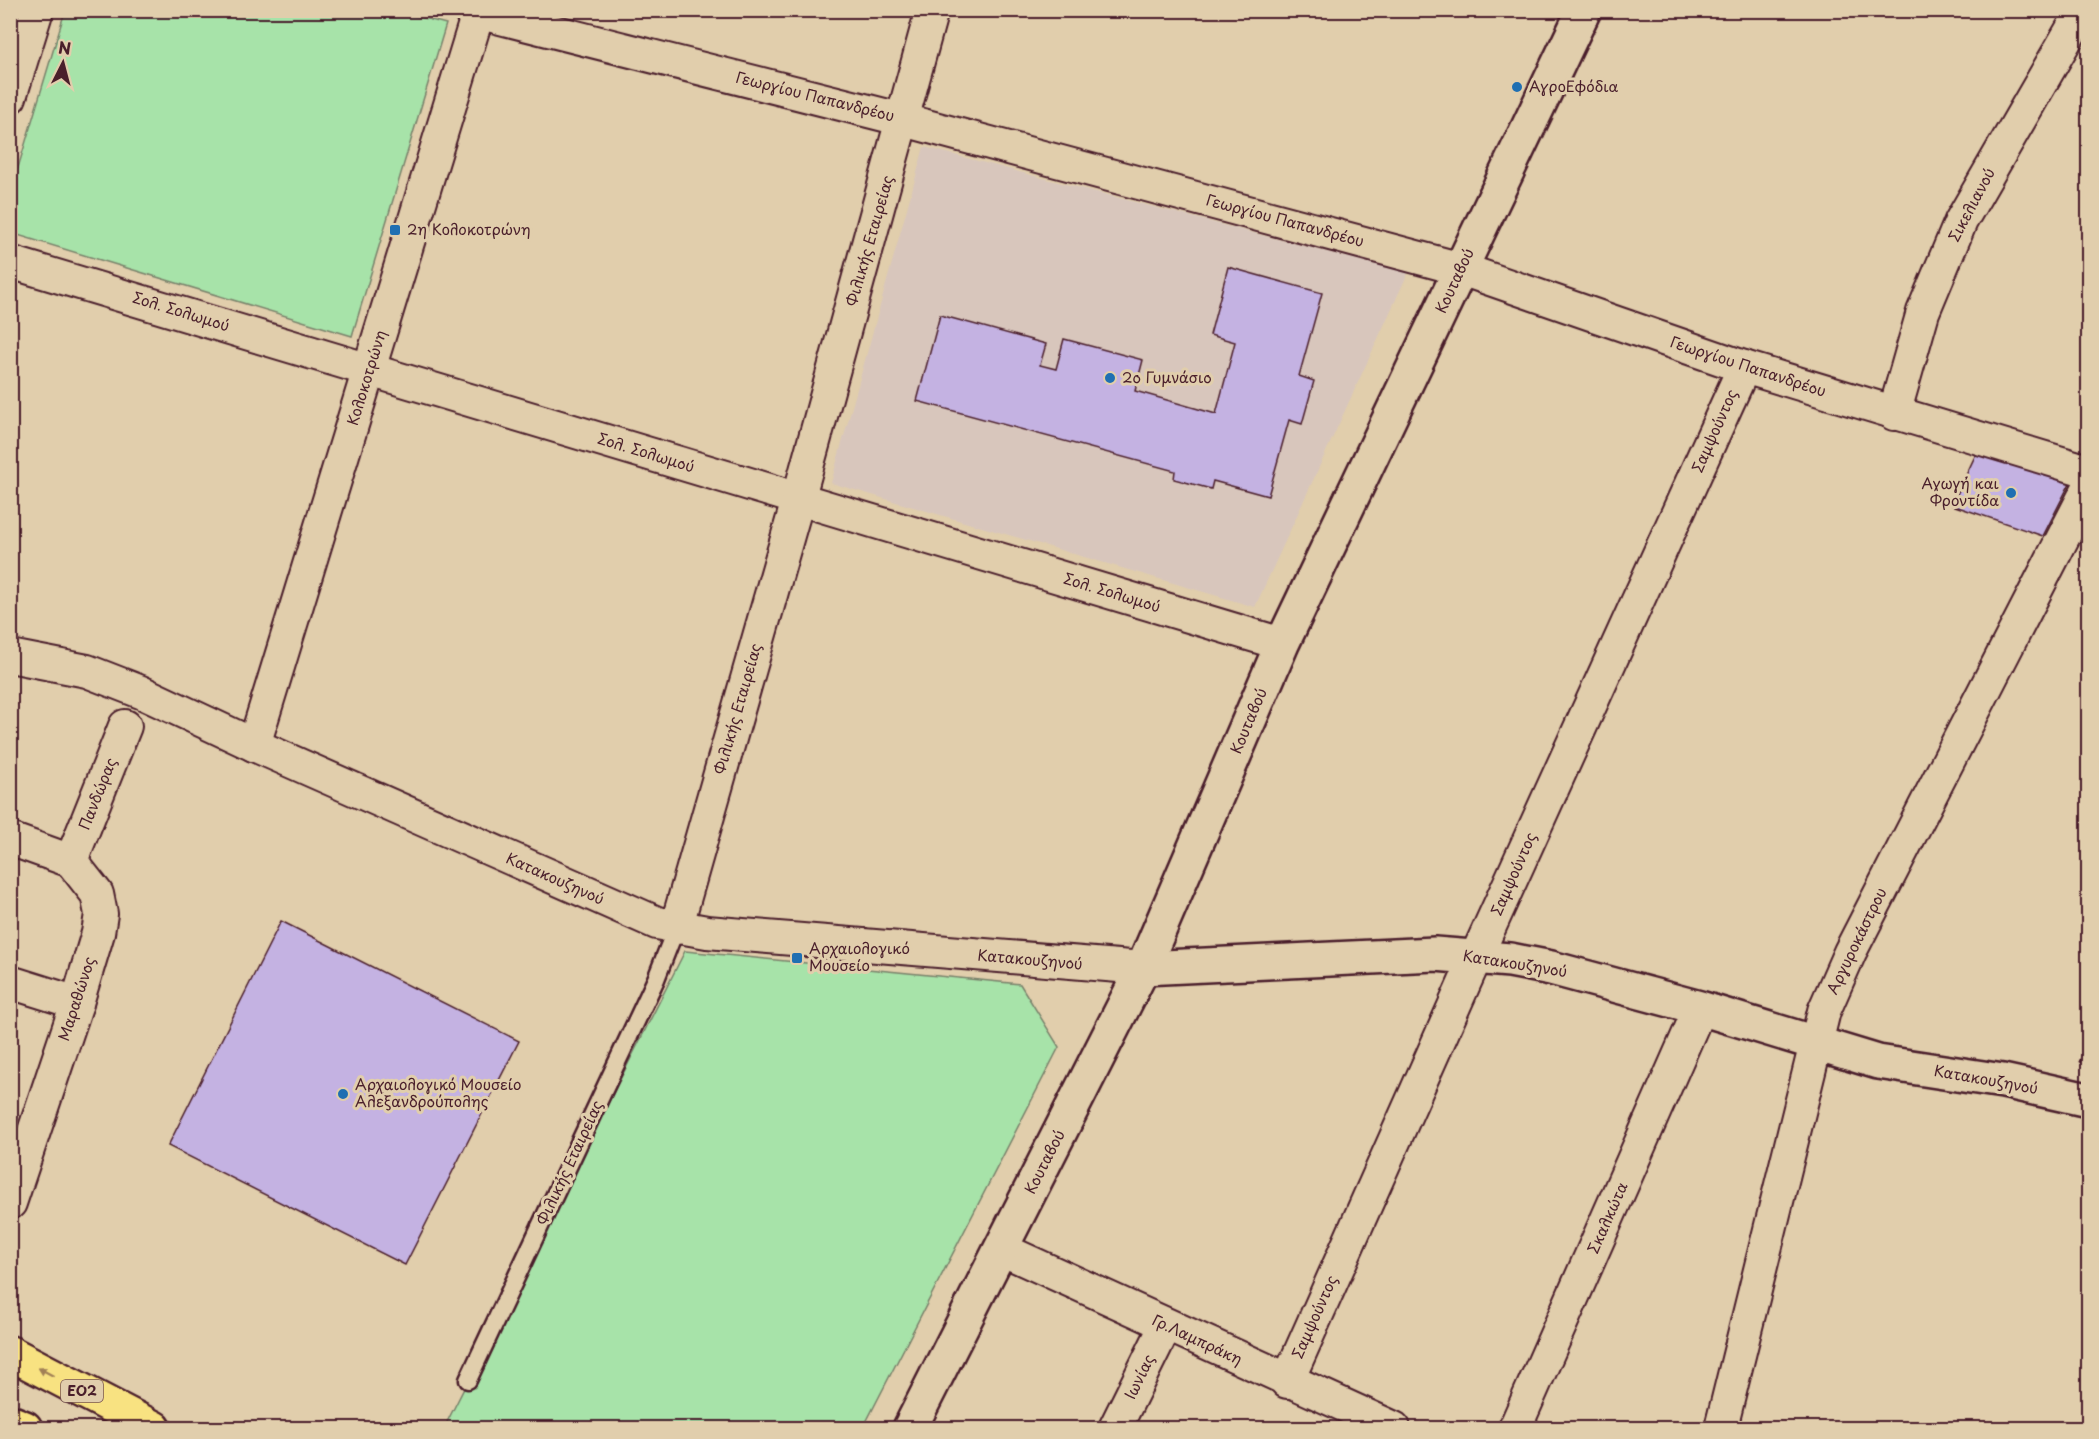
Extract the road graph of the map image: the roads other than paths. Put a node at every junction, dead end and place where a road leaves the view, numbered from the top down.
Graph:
1 (37, 10) edge
2 (932, 10) edge
3 (1584, 10) edge
4 (2083, 10) edge
5 (475, 11) edge
6 (10, 97) edge
7 (904, 120) junction
8 (10, 262) edge
9 (1461, 269) junction
10 (1744, 367) junction
11 (370, 368) junction
12 (1893, 414) junction
13 (2088, 471) edge
14 (2088, 489) edge
15 (798, 500) junction
16 (1282, 644) junction
17 (10, 656) edge
18 (125, 726) dead end
19 (254, 746) junction
20 (10, 839) edge
21 (71, 861) junction
22 (676, 928) junction
23 (1476, 957) junction
24 (1143, 968) junction
25 (10, 982) edge
26 (77, 1004) junction
27 (1700, 1008) junction
28 (1815, 1043) junction
29 (2088, 1100) edge
30 (10, 1203) edge
31 (1001, 1249) junction
32 (1166, 1325) junction
33 (10, 1353) edge
34 (468, 1380) dead end
35 (1287, 1382) junction
36 (10, 1422) edge
37 (25, 1428) edge
38 (154, 1428) edge
39 (910, 1428) edge
40 (1115, 1428) edge
41 (1394, 1428) edge
42 (1515, 1428) edge
43 (1721, 1428) edge

1 - 6 street
2 - 7 street, Φιλικής Εταιρείας
3 - 9 street, Κουταβού
4 - 12 street, Σικελιανού
5 - 7 street, Γεωργίου Παπανδρέου
5 - 11 street, Κολοκοτρώνη
7 - 9 street, Γεωργίου Παπανδρέου
7 - 15 street, Φιλικής Εταιρείας
8 - 11 street, Σολ. Σολωμού
9 - 10 street, Γεωργίου Παπανδρέου
9 - 16 street, Κουταβού
10 - 12 street, Γεωργίου Παπανδρέου
10 - 23 street, Σαμψούντος
11 - 15 street, Σολ. Σολωμού
11 - 19 street, Κολοκοτρώνη
12 - 13 street, Γεωργίου Παπανδρέου
14 - 28 street, Αργυροκάστρου
15 - 16 street, Σολ. Σολωμού
15 - 22 street, Φιλικής Εταιρείας
16 - 24 street, Κουταβού
17 - 19 street, Κατακουζηνού
18 - 21 street, Πανδώρας
19 - 22 street, Κατακουζηνού
20 - 21 street
21 - 26 street, Μαραθώνος
22 - 24 street, Κατακουζηνού
22 - 34 lane, Φιλικής Εταιρείας
23 - 24 street, Κατακουζηνού
23 - 27 street, Κατακουζηνού
23 - 35 street, Σαμψούντος
24 - 31 street, Κουταβού
25 - 26 street
26 - 30 street, Μαραθώνος
27 - 28 street, Κατακουζηνού
27 - 42 street, Σκαλκώτα
28 - 29 street, Κατακουζηνού
28 - 43 street, Αργυροκάστρου
31 - 32 street, Γρ.Λαμπράκη
31 - 39 street, Κουταβού
32 - 35 street, Γρ.Λαμπράκη
32 - 40 street, Ιωνίας
38 -> 33 main road, ΕΟ2
35 - 41 street, Γρ.Λαμπράκη
36 - 37 main road

